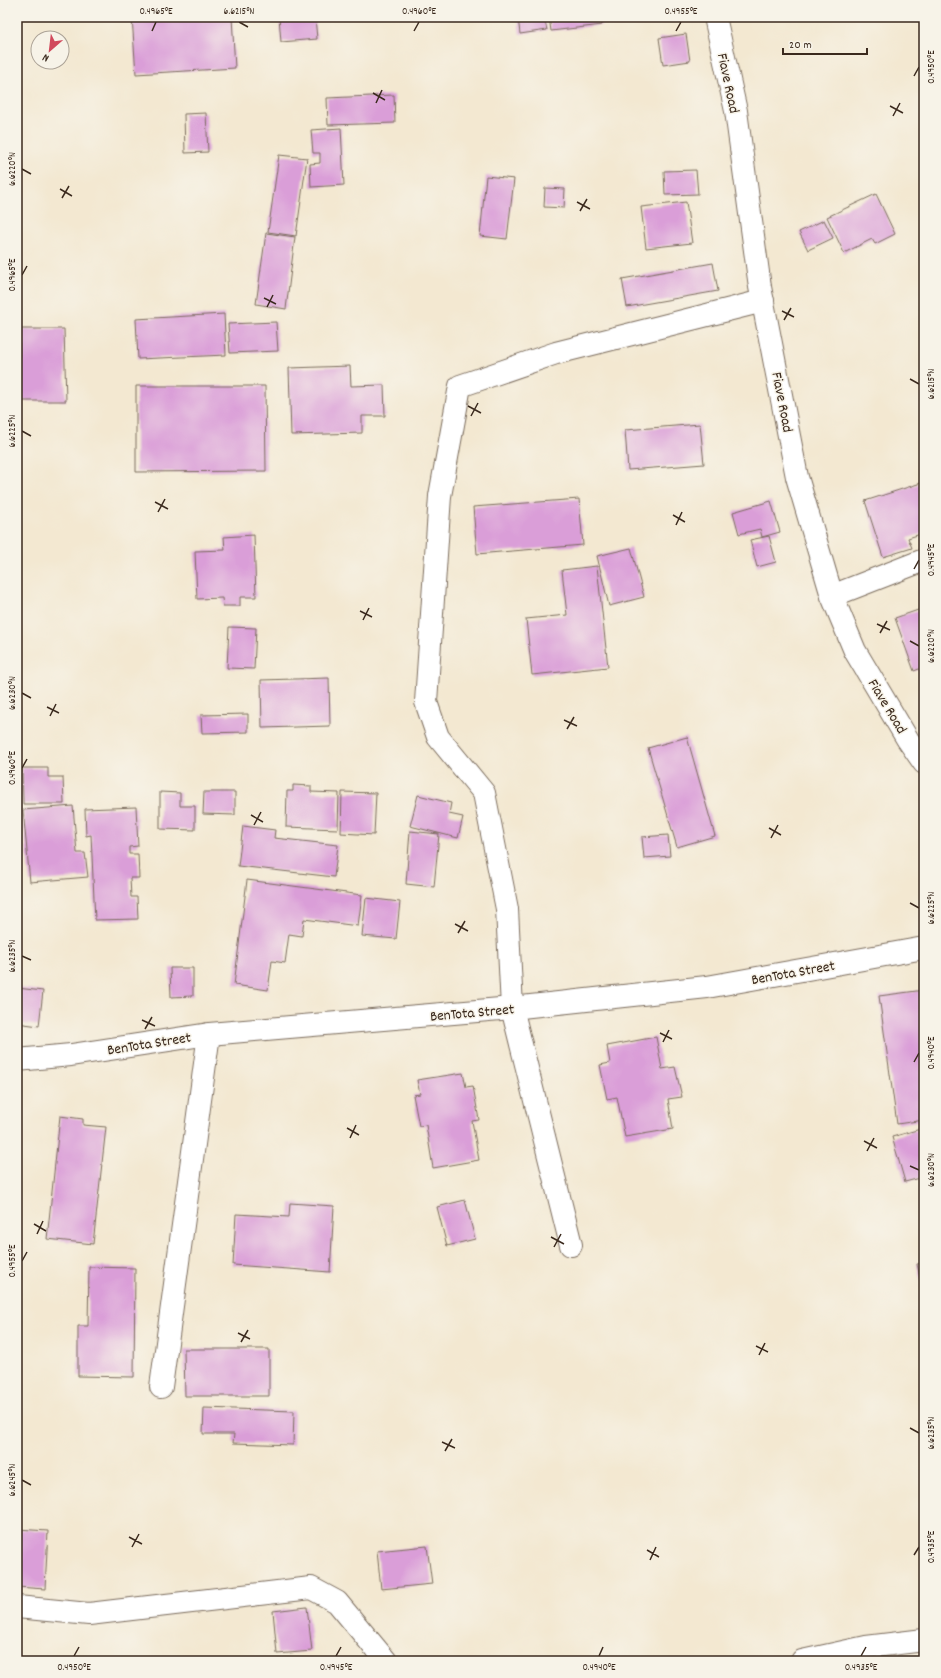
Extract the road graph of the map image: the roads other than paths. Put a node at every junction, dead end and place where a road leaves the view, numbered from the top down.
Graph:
1 (714, 17) edge
2 (763, 301) junction
3 (924, 560) edge
4 (832, 596) junction
5 (924, 763) edge
6 (924, 948) edge
7 (512, 1008) junction
8 (209, 1034) junction
9 (17, 1060) edge
10 (571, 1245) dead end
11 (160, 1387) dead end
12 (17, 1607) edge
13 (924, 1640) edge
14 (866, 1654) edge
15 (386, 1661) edge
16 (802, 1661) edge

1 - 2 street, Fiave Road
2 - 4 street, Fiave Road
2 - 7 street
3 - 4 street
4 - 5 street, Fiave Road
6 - 7 street, BenTota Street
7 - 8 street, BenTota Street
7 - 10 street
8 - 9 street, BenTota Street
8 - 11 street
12 - 15 street
13 - 14 street
14 - 16 street

